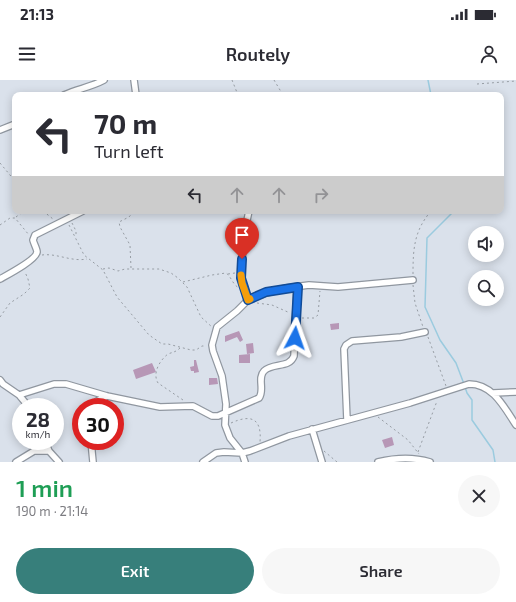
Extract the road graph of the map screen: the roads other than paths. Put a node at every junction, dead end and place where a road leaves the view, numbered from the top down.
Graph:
1 (104, 80) edge
2 (134, 80) edge
3 (72, 92) edge
4 (136, 92) edge
5 (12, 125) edge
6 (0, 130) edge
7 (78, 214) edge
8 (247, 214) edge
9 (0, 279) edge
10 (413, 280) road end
11 (298, 287) junction
12 (247, 301) junction
13 (426, 332) road end
14 (0, 380) edge
15 (516, 392) edge
16 (493, 393) junction
17 (19, 395) junction
18 (107, 396) junction
19 (22, 398) edge
20 (103, 398) edge
21 (226, 412) junction
22 (347, 420) junction
23 (516, 425) edge
24 (312, 430) junction
25 (92, 450) edge
26 (49, 451) joint
27 (242, 453) junction
28 (16, 462) edge
29 (59, 462) edge
30 (93, 462) edge
31 (204, 462) edge
32 (245, 462) edge
33 (322, 462) edge
34 (378, 462) edge
35 (430, 462) edge

1 - 3 street
2 - 4 street
5 - 6 street
7 - 9 street
8 - 12 street
10 - 11 street
11 - 12 street
11 - 21 street
12 - 21 street
13 - 22 street
14 - 17 street
15 - 16 street
16 - 22 street
16 - 23 street
17 - 18 street
17 - 19 street
18 - 20 street
18 - 21 street
21 - 27 street
22 - 24 street
24 - 27 street
24 - 33 street
25 - 30 street
26 - 28 street
26 - 29 street
27 - 31 street
27 - 32 street
34 - 35 street

